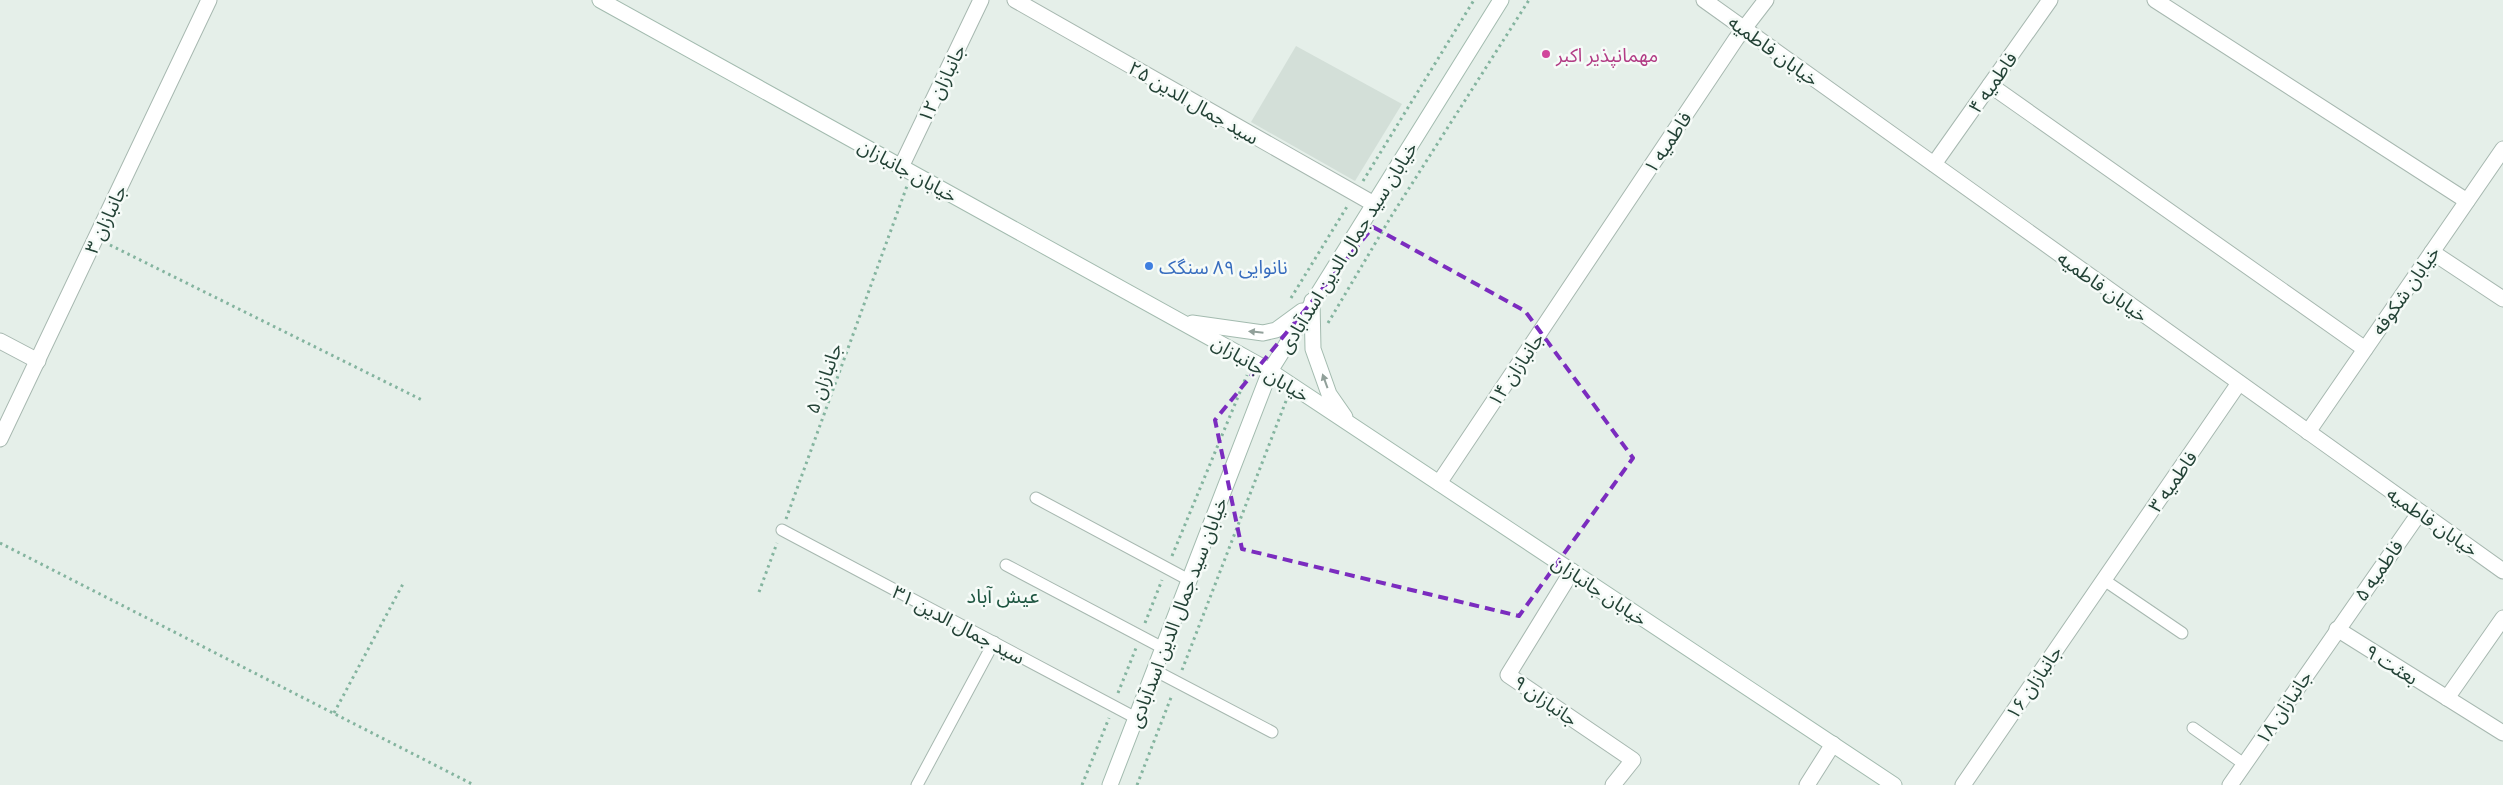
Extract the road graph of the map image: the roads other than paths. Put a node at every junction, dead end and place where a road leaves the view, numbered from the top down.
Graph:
1 (209, 0) edge
2 (600, 0) edge
3 (981, 0) edge
4 (1015, 0) edge
5 (1501, 0) edge
6 (1704, 0) edge
7 (1766, 0) edge
8 (2050, 0) edge
9 (2155, 0) edge
10 (1744, 29) junction
11 (1990, 85) junction
12 (2503, 149) edge
13 (1934, 164) junction
14 (907, 170) junction
15 (2467, 201) junction
16 (1374, 204) junction
17 (2432, 252) junction
18 (1592, 255) joint
19 (2503, 300) edge
20 (1312, 301) junction
21 (1182, 322) junction
22 (0, 341) edge
23 (2365, 349) junction
24 (38, 360) junction
25 (1270, 371) junction
26 (2239, 382) junction
27 (1349, 423) junction
28 (2308, 432) junction
29 (0, 439) edge
30 (1439, 483) junction
31 (1036, 498) dead end
32 (2420, 512) junction
33 (782, 530) road end
34 (1006, 565) dead end
35 (1572, 571) junction
36 (2503, 571) edge
37 (1189, 580) junction
38 (2104, 580) junction
39 (2503, 618) edge
40 (2337, 629) junction
41 (2182, 633) dead end
42 (994, 642) junction
43 (1163, 648) junction
44 (1154, 670) junction
45 (2448, 698) junction
46 (1136, 718) junction
47 (2193, 728) dead end
48 (1272, 732) dead end
49 (2503, 733) edge
50 (1832, 744) junction
51 (2244, 764) junction
52 (917, 785) edge
53 (1110, 785) edge
54 (1614, 785) edge
55 (1807, 785) edge
56 (1894, 785) edge
57 (1963, 785) edge
58 (2230, 785) edge

1 - 24 street, جانبازان ۳
2 - 14 street, خیابان جانبازان
3 - 14 street, جانبازان ۱۲
4 - 16 street, سید جمال الدین ۲۵
5 - 16 street, خیابان سید جمال الدین اسدآبادی
6 - 10 street, خیابان فاطمیه
7 - 10 street, فاطمیه ۱
8 - 11 street, فاطمیه ۴
9 - 15 street
10 - 13 street, خیابان فاطمیه
10 - 18 street, فاطمیه ۱
11 - 13 street, فاطمیه ۴
11 - 23 street
12 - 15 street, خیابان شکوفه
13 - 26 street, خیابان فاطمیه
14 - 21 street, خیابان جانبازان
15 - 17 street, خیابان شکوفه
16 - 20 street, خیابان سید جمال الدین اسدآبادی
17 - 19 street
17 - 23 street, خیابان شکوفه
18 - 30 street, جانبازان ۱۴
20 -> 21 street
20 - 25 street, خیابان سید جمال الدین اسدآبادی
27 -> 20 street
21 - 25 street, خیابان جانبازان
22 - 24 street
23 - 28 street, خیابان شکوفه
24 - 29 street, جانبازان ۳
25 - 27 street, خیابان جانبازان
25 - 37 street, خیابان سید جمال الدین اسدآبادی
26 - 28 street, خیابان فاطمیه
26 - 38 street, فاطمیه ۳
27 - 30 street, خیابان جانبازان
28 - 32 street, خیابان فاطمیه
30 - 35 street, خیابان جانبازان
31 - 37 lane
32 - 36 street, خیابان فاطمیه
32 - 40 street, فاطمیه ۵
33 - 42 lane, سید جمال الدین ۳۱
34 - 43 lane
35 - 50 street, خیابان جانبازان
35 - 54 street, جانبازان ۹
37 - 43 street, خیابان سید جمال الدین اسدآبادی
38 - 41 lane
38 - 57 street, جانبازان ۱۶
39 - 45 street
40 - 45 street, بعثت ۹
40 - 51 street, جانبازان ۱۸
42 - 46 lane, سید جمال الدین ۳۱
42 - 52 lane
43 - 44 street, خیابان سید جمال الدین اسدآبادی
44 - 46 street, خیابان سید جمال الدین اسدآبادی
44 - 48 lane
45 - 49 street, بعثت ۹
46 - 53 street, خیابان سید جمال الدین اسدآبادی
47 - 51 lane
50 - 55 street
50 - 56 street, خیابان جانبازان
51 - 58 street, جانبازان ۱۸

